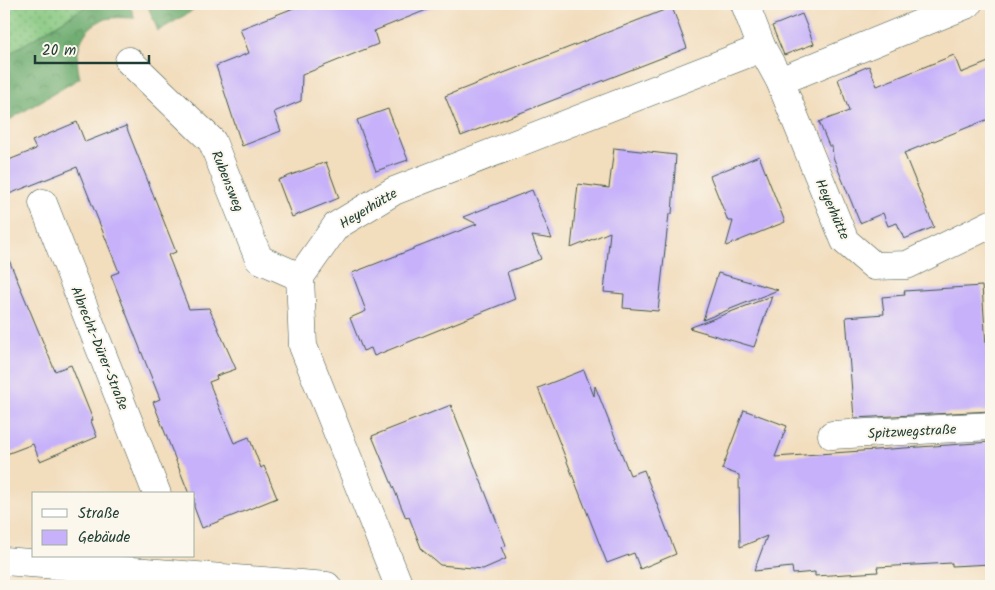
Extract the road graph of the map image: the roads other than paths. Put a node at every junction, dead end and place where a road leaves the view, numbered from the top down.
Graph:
1 (745, 4) edge
2 (968, 4) edge
3 (762, 48) junction
4 (129, 61) dead end
5 (780, 81) junction
6 (43, 203) dead end
7 (991, 224) edge
8 (300, 277) junction
9 (991, 426) edge
10 (832, 435) dead end
11 (157, 492) edge
12 (4, 561) edge
13 (186, 567) edge
14 (327, 586) edge
15 (399, 586) edge

1 - 3 street, Heyerhütte
2 - 5 street
3 - 5 street, Heyerhütte
3 - 8 street, Heyerhütte
4 - 8 street, Rubensweg
5 - 7 street, Heyerhütte
6 - 11 street, Albrecht-Dürer-Straße
8 - 15 street
9 - 10 street, Spitzwegstraße
12 - 13 street
13 - 14 street

